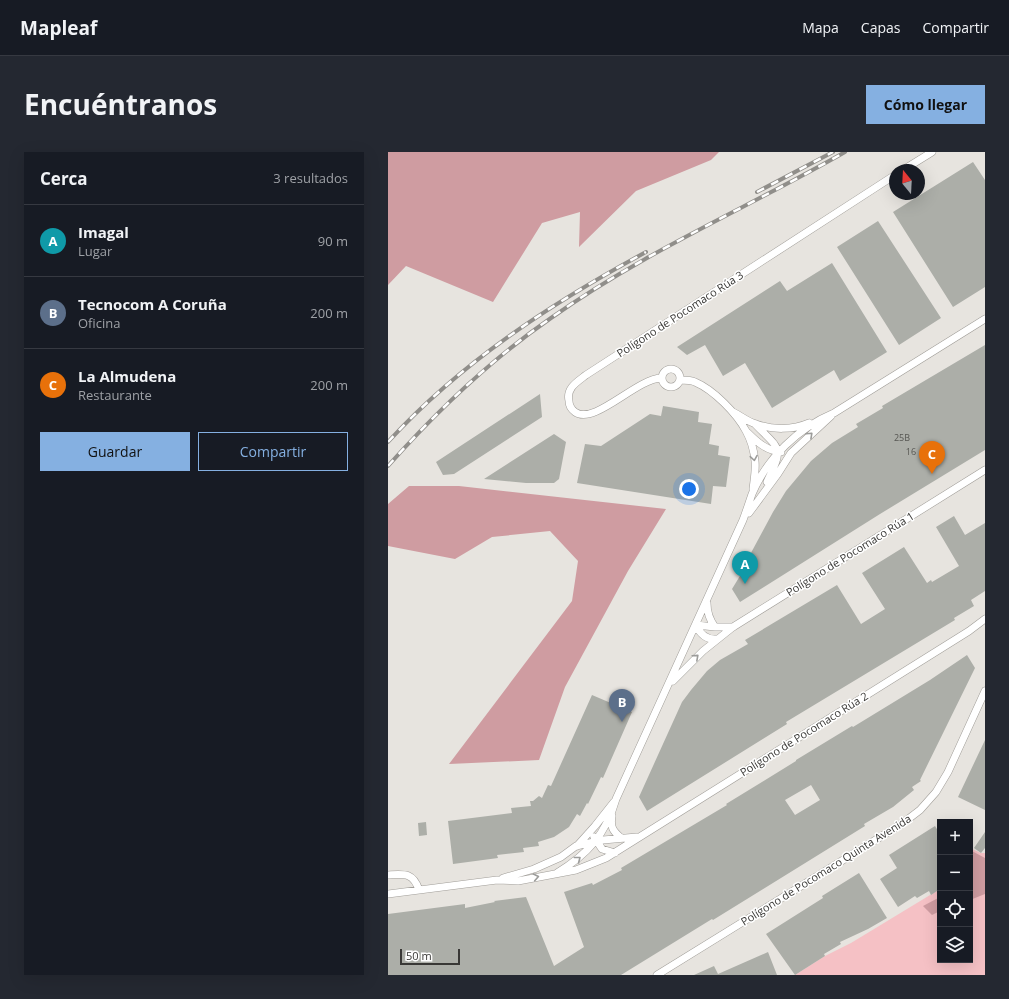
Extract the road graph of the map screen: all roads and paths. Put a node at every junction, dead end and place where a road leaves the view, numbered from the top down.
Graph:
1 (932, 152) edge
2 (913, 164) edge
3 (889, 179) edge
4 (985, 319) edge
5 (661, 378) junction
6 (680, 380) junction
7 (732, 411) junction
8 (834, 413) junction
9 (819, 419) junction
10 (755, 424) junction
11 (746, 431) junction
12 (779, 452) junction
13 (791, 453) junction
14 (985, 470) edge
15 (753, 493) junction
16 (761, 495) junction
17 (743, 520) junction
18 (707, 601) junction
19 (985, 619) edge
20 (696, 625) junction
21 (985, 626) edge
22 (715, 627) junction
23 (732, 627) junction
24 (969, 631) junction
25 (717, 639) junction
26 (669, 685) junction
27 (985, 691) edge
28 (616, 799) junction
29 (612, 814) junction
30 (595, 826) junction
31 (638, 837) junction
32 (621, 838) junction
33 (596, 841) junction
34 (576, 846) junction
35 (615, 853) junction
36 (557, 873) junction
37 (388, 875) edge
38 (497, 880) junction
39 (419, 890) junction
40 (388, 894) edge
41 (657, 975) edge

1 - 2 street
3 - 5 street, Polígono de Pocomaco Rúa 3
4 - 8 street
5 - 6 street
5 - 6 street, Polígono de Pocomaco Rúa 3
6 - 7 street, Polígono de Pocomaco Rúa 3
7 - 10 street, Polígono de Pocomaco Rúa 3
7 - 11 street, Polígono de Pocomaco Rúa 3
8 - 9 street
13 -> 8 street
9 - 10 street, Polígono de Pocomaco Rúa 3
9 - 12 street
10 - 12 street, Polígono de Pocomaco Rúa 3
11 - 12 street
11 -> 15 street, Polígono de Pocomaco Rúa 3
12 - 13 street
12 - 15 street
12 - 16 street
13 - 16 street
14 - 23 street, Polígono de Pocomaco Rúa 1
15 - 17 street
16 - 17 street
17 - 18 street
18 - 20 street
18 - 22 street
19 - 24 street, Polígono de Pocomaco Rúa 2
20 - 22 street
20 - 25 street
20 - 26 street
21 - 24 street, Polígono de Pocomaco Rúa 2
22 - 23 street
23 - 25 street, Polígono de Pocomaco Rúa 1
24 - 31 street, Polígono de Pocomaco Rúa 2
26 -> 25 street, Polígono de Pocomaco Rúa 1
26 - 28 street
27 - 41 street, Polígono de Pocomaco Quinta Avenida
28 - 29 street
28 - 30 street
29 - 32 street
29 - 33 street
30 - 33 street
30 - 34 street
31 - 32 street, Polígono de Pocomaco Rúa 2
31 - 35 street, Polígono de Pocomaco Rúa 2
32 - 33 street, Polígono de Pocomaco Rúa 2
33 - 34 street, Polígono de Pocomaco Rúa 2
33 - 35 street
36 -> 33 street
34 - 38 street
35 - 36 street, Polígono de Pocomaco Rúa 2
38 -> 36 street, Polígono de Pocomaco Rúa 2
37 - 39 street
38 - 39 street
39 - 40 street

